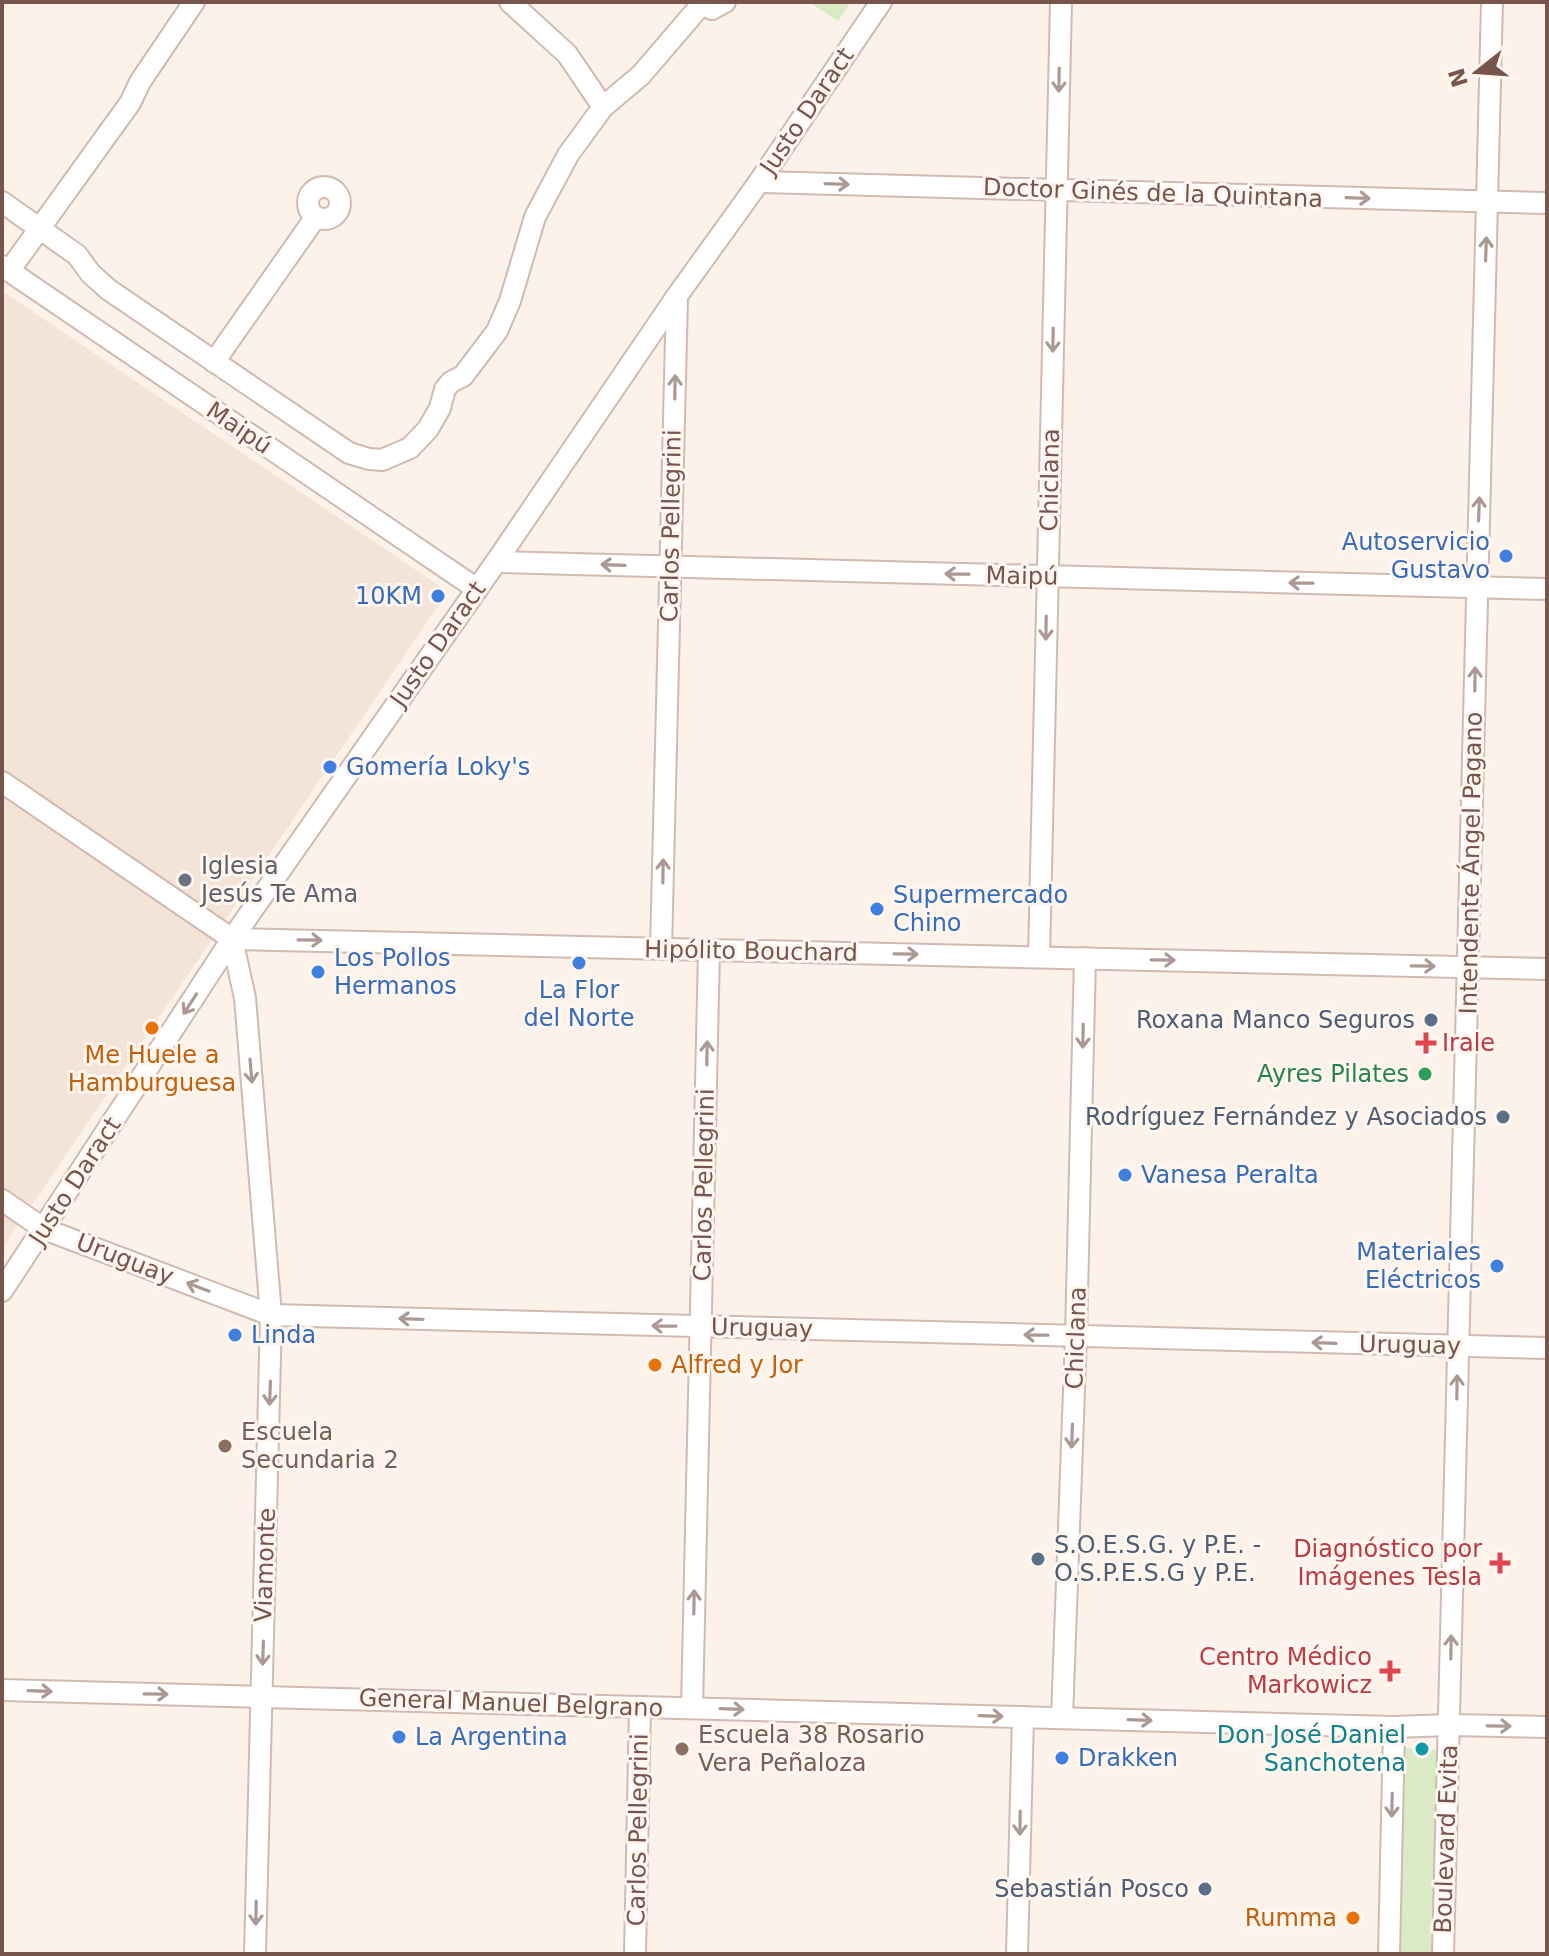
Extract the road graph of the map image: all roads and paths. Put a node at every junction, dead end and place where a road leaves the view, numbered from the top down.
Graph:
1 (194, 2) edge
2 (510, 2) edge
3 (725, 2) edge
4 (881, 2) edge
5 (1061, 2) edge
6 (1492, 2) edge
7 (700, 4) edge
8 (603, 107) junction
9 (759, 182) junction
10 (1057, 190) junction
11 (2, 202) edge
12 (1487, 202) junction
13 (1547, 203) edge
14 (315, 218) dead end
15 (40, 229) junction
16 (5, 270) edge
17 (677, 296) junction
18 (214, 362) junction
19 (496, 562) junction
20 (671, 567) junction
21 (1047, 577) junction
22 (1477, 587) junction
23 (477, 589) junction
24 (1547, 589) edge
25 (2, 782) edge
26 (232, 939) junction
27 (661, 949) junction
28 (709, 950) junction
29 (1039, 957) junction
30 (1085, 958) junction
31 (1469, 967) junction
32 (1547, 969) edge
33 (2, 1200) edge
34 (44, 1229) junction
35 (2, 1291) edge
36 (271, 1315) junction
37 (700, 1326) junction
38 (1076, 1336) junction
39 (1458, 1347) junction
40 (1547, 1348) edge
41 (2, 1690) edge
42 (262, 1697) junction
43 (640, 1707) junction
44 (692, 1708) junction
45 (1023, 1717) junction
46 (1062, 1718) junction
47 (1449, 1725) junction
48 (1394, 1727) junction
49 (1547, 1727) edge
50 (255, 1954) edge
51 (635, 1954) edge
52 (1017, 1954) edge
53 (1389, 1954) edge
54 (1443, 1954) edge

1 - 15 street
2 - 8 street
3 - 7 street
4 - 9 street, Justo Daract
5 -> 10 street, Chiclana
6 - 12 street, Intendente Ángel Pagano
7 - 8 street
8 - 18 street
9 -> 10 street, Doctor Ginés de la Quintana
9 - 17 street, Justo Daract
10 -> 12 street, Doctor Ginés de la Quintana
10 -> 21 street, Chiclana
11 - 15 street
12 - 13 street, Doctor Ginés de la Quintana
22 -> 12 street, Intendente Ángel Pagano
14 - 18 street
15 - 16 street
15 - 18 street
16 - 23 street, Maipú
17 - 19 street, Justo Daract
20 -> 17 street, Carlos Pellegrini
20 -> 19 street, Maipú
19 - 23 street, Justo Daract
21 -> 20 street, Maipú
27 -> 20 street, Carlos Pellegrini
22 -> 21 street, Maipú
21 -> 29 street, Chiclana
22 - 24 street, Maipú
31 -> 22 street, Intendente Ángel Pagano
23 - 26 street, Justo Daract
25 - 26 street
26 -> 27 street, Hipólito Bouchard
26 -> 34 street, Justo Daract
26 -> 36 street, Viamonte
27 - 28 street, Hipólito Bouchard
28 -> 29 street, Hipólito Bouchard
37 -> 28 street, Carlos Pellegrini
29 - 30 street, Hipólito Bouchard
30 -> 31 street, Hipólito Bouchard
30 -> 38 street, Chiclana
31 - 32 street, Hipólito Bouchard
31 - 39 street, Intendente Ángel Pagano
33 - 34 street, Uruguay
34 - 35 street, Justo Daract
36 -> 34 street, Uruguay
37 -> 36 street, Uruguay
36 -> 42 street, Viamonte
38 -> 37 street, Uruguay
44 -> 37 street, Carlos Pellegrini
39 -> 38 street, Uruguay
38 -> 46 street, Chiclana
39 - 40 street, Uruguay
47 -> 39 street, Intendente Ángel Pagano
41 -> 42 street, General Manuel Belgrano
42 - 43 street, General Manuel Belgrano
42 -> 50 street, Viamonte
43 - 44 street, General Manuel Belgrano
43 - 51 street, Carlos Pellegrini
44 -> 45 street, General Manuel Belgrano
45 - 46 street, General Manuel Belgrano
45 -> 52 street
46 -> 48 street, General Manuel Belgrano
47 - 48 street, General Manuel Belgrano
47 -> 49 street, General Manuel Belgrano
47 - 54 street, Boulevard Evita
48 -> 53 street

